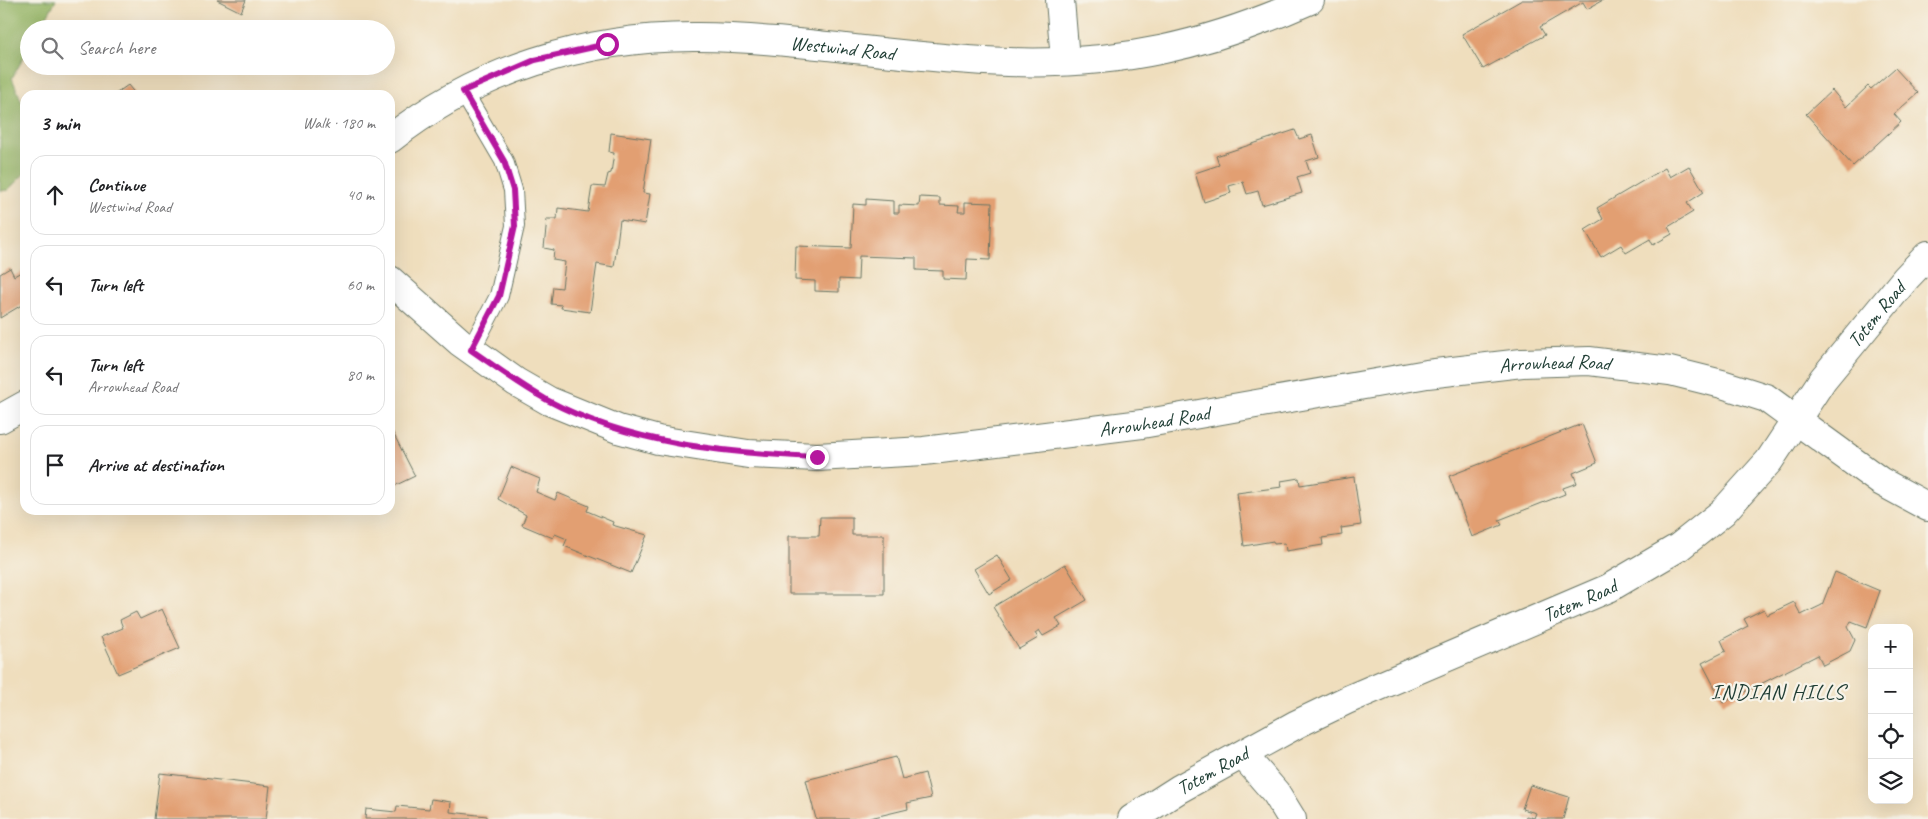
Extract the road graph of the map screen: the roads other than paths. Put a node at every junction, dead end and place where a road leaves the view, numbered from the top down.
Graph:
1 (1060, 0) edge
2 (1310, 0) edge
3 (1065, 60) junction
4 (463, 91) junction
5 (395, 135) edge
6 (1928, 255) edge
7 (395, 284) edge
8 (471, 350) junction
9 (20, 408) edge
10 (0, 419) edge
11 (1796, 420) junction
12 (1928, 507) edge
13 (1242, 755) junction
14 (1132, 819) edge
15 (1292, 819) edge

1 - 3 street
2 - 3 street, Westwind Road
3 - 4 street, Westwind Road
4 - 5 street, Westwind Road
4 - 8 lane
6 - 11 street, Totem Road
7 - 8 street, Arrowhead Road
8 - 11 street, Arrowhead Road
9 - 10 street
11 - 12 street, Arrowhead Road
11 - 13 street, Totem Road
13 - 14 street, Totem Road
13 - 15 street

